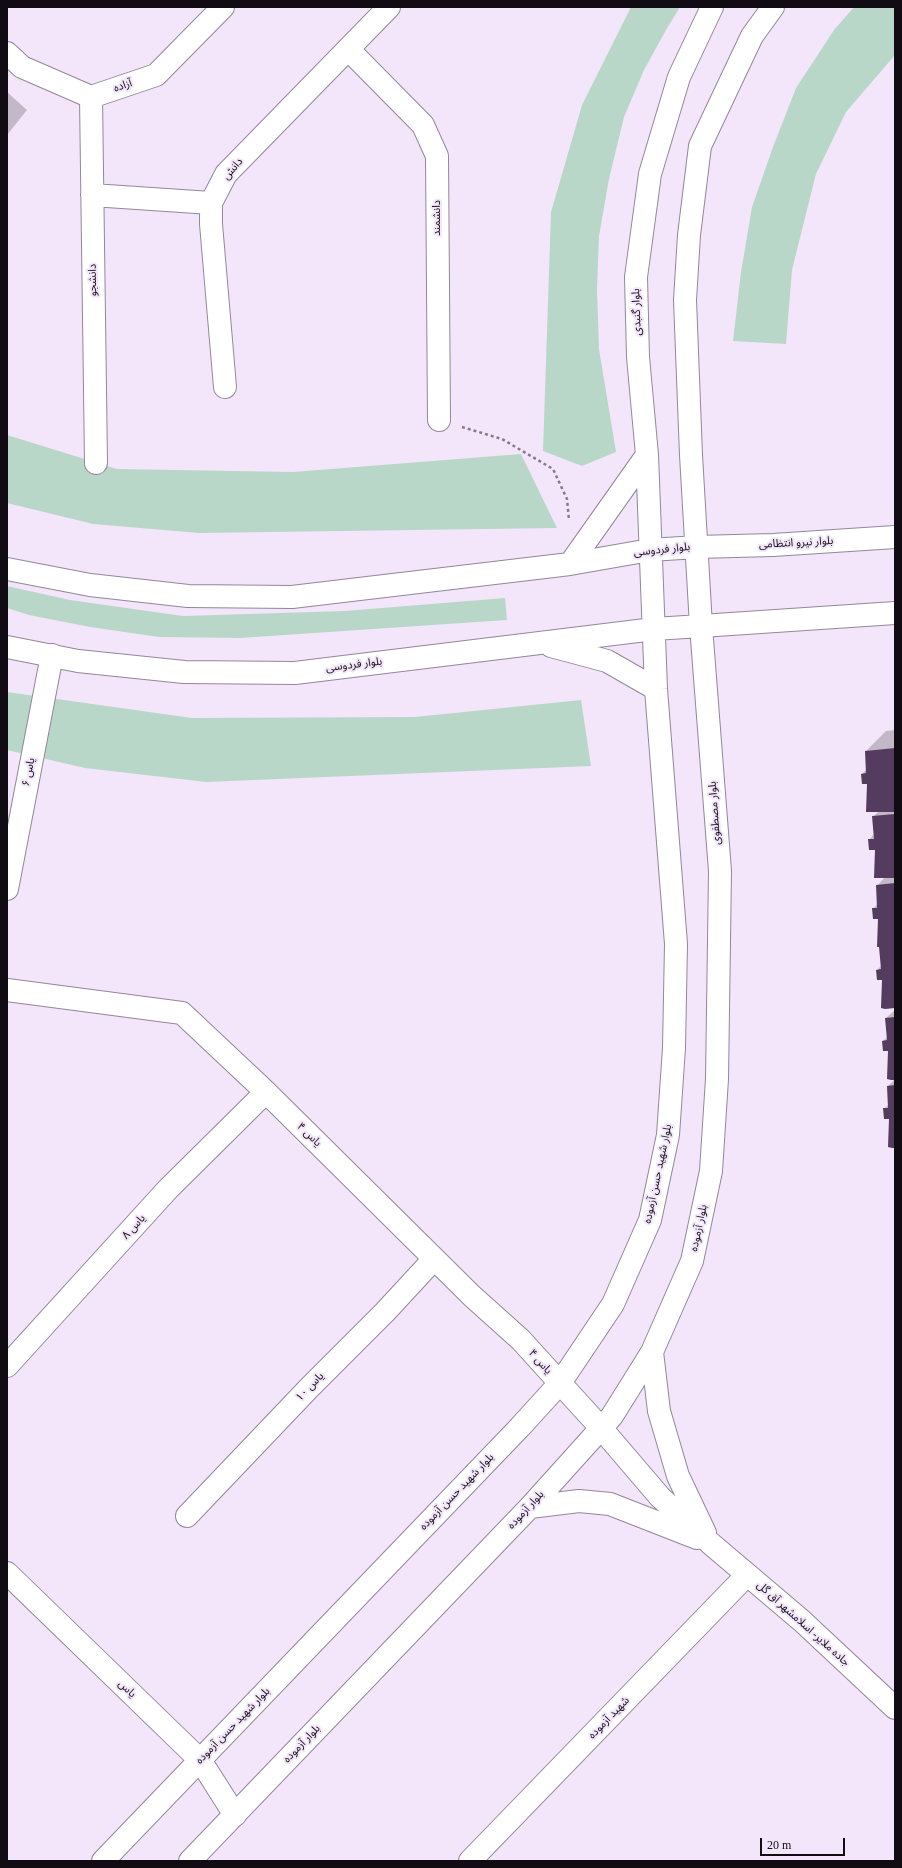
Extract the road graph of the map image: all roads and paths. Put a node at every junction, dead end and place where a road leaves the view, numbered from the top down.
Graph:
1 (223, 7) edge
2 (389, 7) edge
3 (712, 7) edge
4 (773, 7) edge
5 (348, 49) junction
6 (7, 53) edge
7 (90, 97) junction
8 (92, 195) junction
9 (211, 203) junction
10 (225, 387) dead end
11 (439, 420) joint
12 (647, 454) junction
13 (96, 463) dead end
14 (895, 537) edge
15 (697, 547) junction
16 (650, 550) junction
17 (570, 564) junction
18 (7, 569) edge
19 (895, 613) edge
20 (701, 626) junction
21 (654, 629) junction
22 (540, 643) junction
23 (7, 647) edge
24 (52, 655) junction
25 (656, 689) junction
26 (7, 889) edge
27 (7, 990) edge
28 (717, 1079) joint
29 (266, 1092) junction
30 (434, 1259) junction
31 (652, 1352) junction
32 (7, 1366) edge
33 (560, 1383) junction
34 (601, 1428) junction
35 (530, 1507) junction
36 (187, 1516) dead end
37 (710, 1543) junction
38 (7, 1574) edge
39 (747, 1575) junction
40 (895, 1708) edge
41 (200, 1760) junction
42 (234, 1814) junction
43 (103, 1861) edge
44 (190, 1861) edge
45 (470, 1861) edge

1 - 7 main road, آزاده
2 - 5 main road, دانش
3 - 12 main road, بلوار گنبدی
4 - 15 main road
5 - 9 main road, دانش
5 - 11 main road, دانشمند
6 - 7 main road
7 - 8 main road, دانشجو
8 - 9 main road
8 - 13 main road, دانشجو
9 - 10 main road
11 - 17 path
12 - 16 main road, بلوار گنبدی
12 - 17 main road
14 - 15 main road, بلوار نیرو انتظامی
15 - 16 main road, بلوار فردوسی
15 - 20 main road, بلوار مصطفوی
16 - 17 main road, بلوار فردوسی
16 - 21 main road, بلوار گنبدی
17 - 18 main road, بلوار فردوسی
19 - 20 main road
20 - 21 main road, بلوار فردوسی
20 - 28 main road, بلوار مصطفوی
21 - 22 main road, بلوار فردوسی
21 - 25 main road
22 - 24 main road, بلوار فردوسی
22 - 25 main road
23 - 24 main road, بلوار فردوسی
24 - 26 main road, یاس ۶
25 - 33 main road, بلوار شهید حسن آزموده
27 - 29 main road, یاس ۴
28 - 31 main road, بلوار آزموده
29 - 30 main road, یاس ۴
29 - 32 main road, یاس ۸
30 - 33 main road, یاس ۴
30 - 36 main road, یاس ۱۰
31 - 34 main road, بلوار آزموده
31 - 37 main road
33 - 34 main road, یاس ۴
33 - 41 main road, بلوار شهید حسن آزموده
34 - 35 main road, بلوار آزموده
34 - 37 main road, جاده ملایر- اسلامشهر آق گل
35 - 37 main road
35 - 42 main road, بلوار آزموده
37 - 39 main road, جاده ملایر- اسلامشهر آق گل
38 - 41 main road, یاس
39 - 40 main road, جاده ملایر- اسلامشهر آق گل
39 - 45 main road, شهید آزموده
41 - 42 main road, یاس
41 - 43 main road, بلوار شهید حسن آزموده
42 - 44 main road, بلوار آزموده

